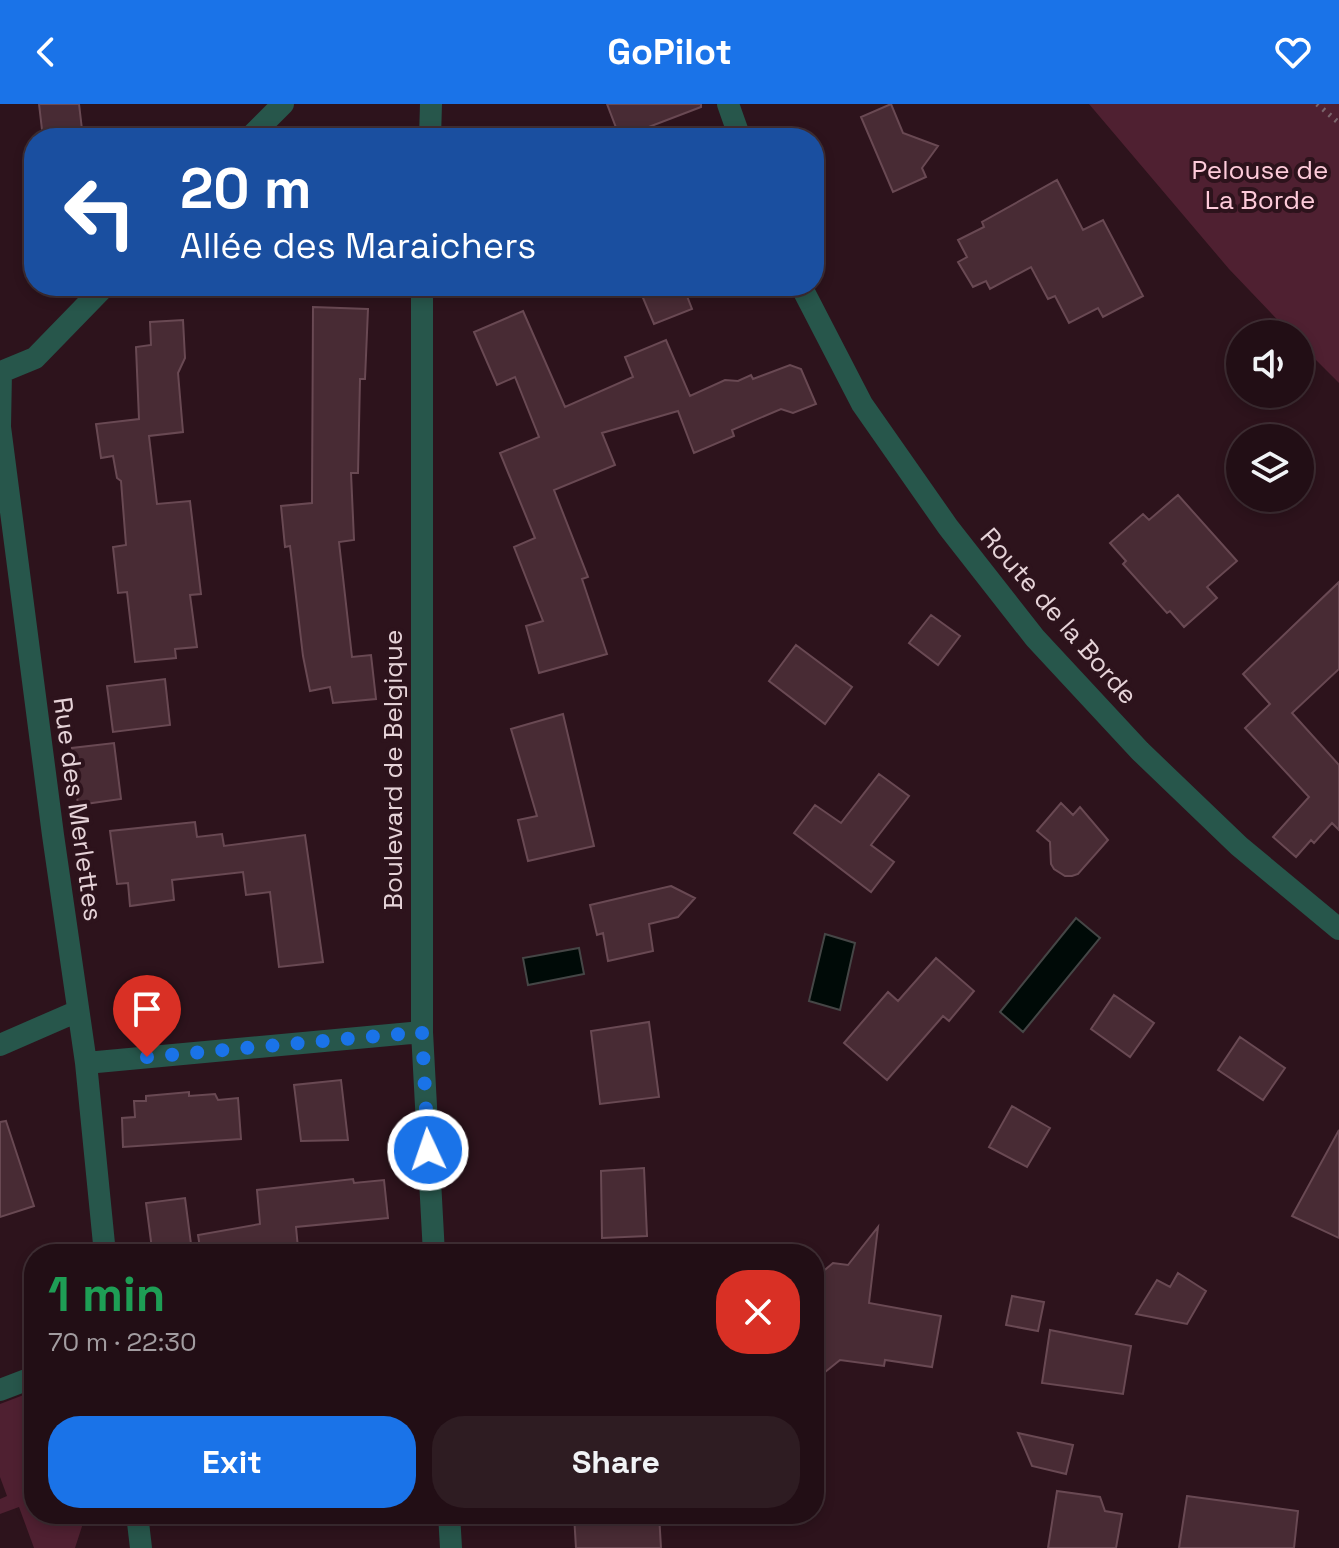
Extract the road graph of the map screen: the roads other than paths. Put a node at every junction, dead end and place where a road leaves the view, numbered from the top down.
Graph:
1 (283, 104) edge
2 (431, 104) edge
3 (728, 104) edge
4 (259, 128) edge
5 (430, 128) edge
6 (736, 128) edge
7 (95, 296) edge
8 (422, 296) edge
9 (806, 296) edge
10 (0, 372) edge
11 (1339, 929) edge
12 (78, 1011) junction
13 (422, 1032) junction
14 (0, 1045) edge
15 (86, 1063) junction
16 (104, 1244) edge
17 (433, 1244) edge
18 (24, 1381) edge
19 (0, 1390) edge
20 (138, 1524) edge
21 (450, 1524) edge
22 (141, 1548) edge
23 (451, 1548) edge

1 - 4 street
2 - 5 street
3 - 6 street
7 - 10 street
8 - 13 street, Boulevard de Belgique
9 - 11 street, Route de la Borde
10 - 12 street, Rue des Merlettes
12 - 14 street
12 - 15 street, Rue des Merlettes
13 - 15 street
13 - 17 street, Boulevard de Belgique
15 - 16 street, Rue des Merlettes
18 - 19 street
20 - 22 street
21 - 23 street

